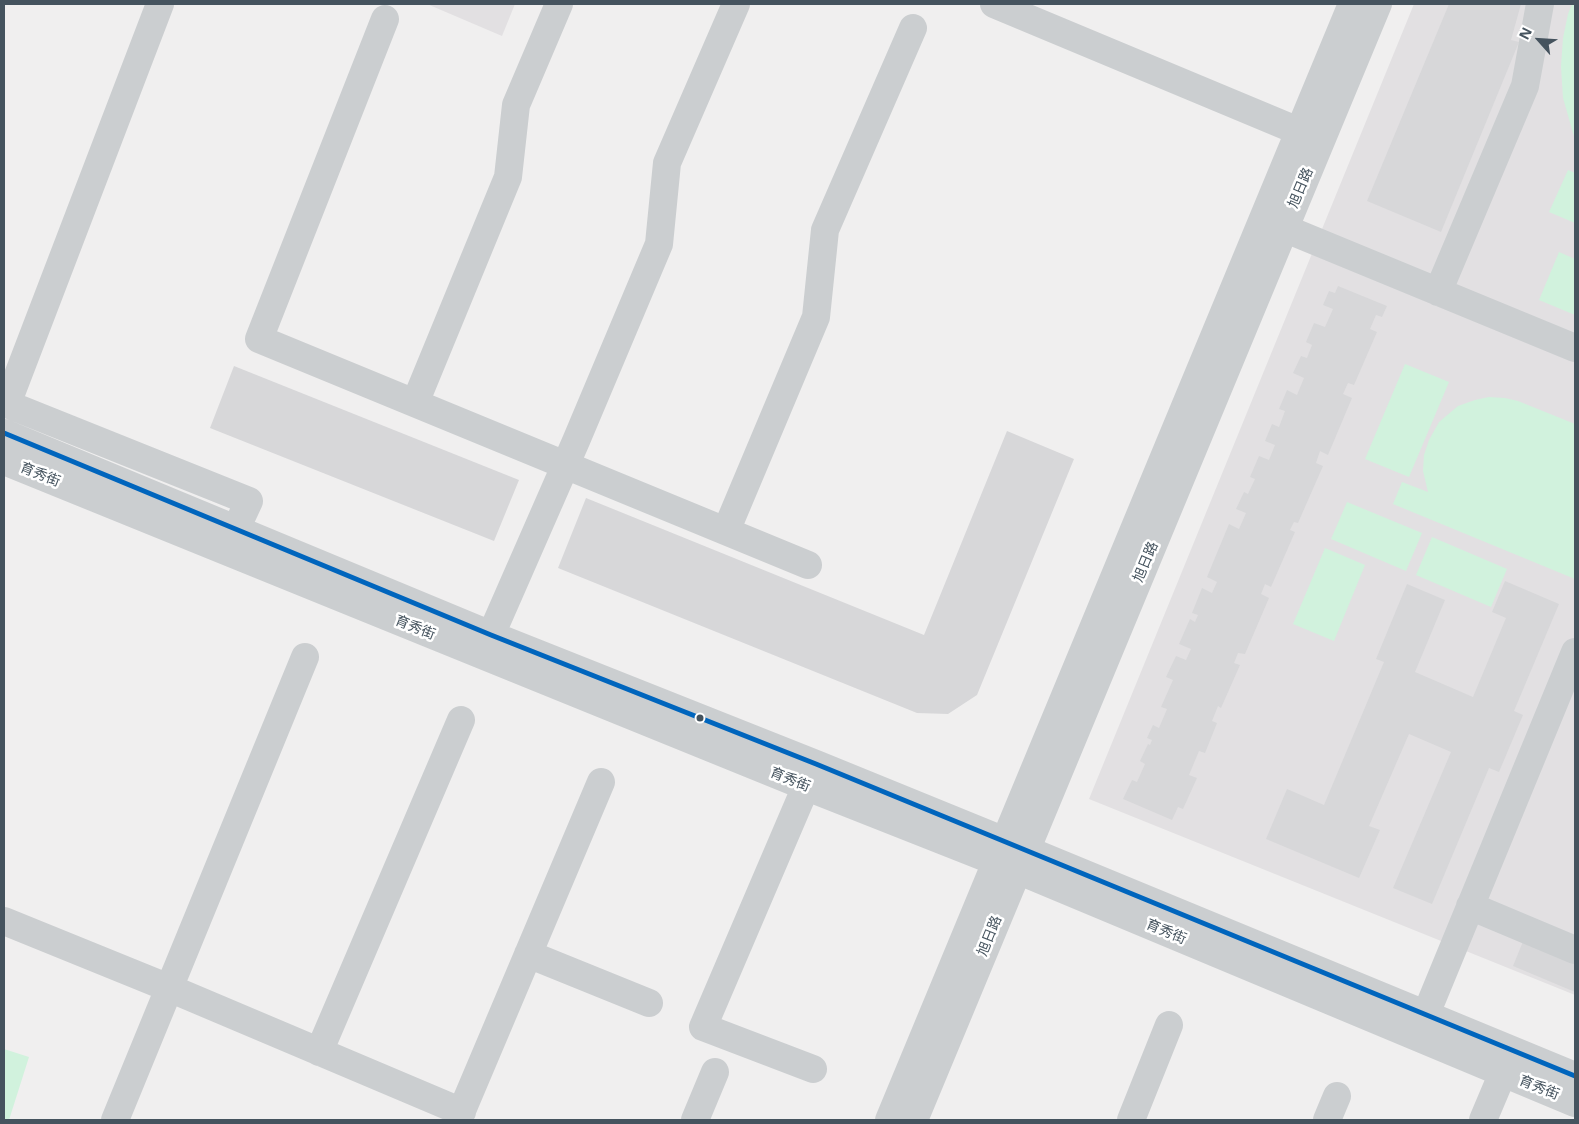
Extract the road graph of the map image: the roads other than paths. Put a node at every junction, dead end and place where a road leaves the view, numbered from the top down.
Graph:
1 (160, 4) edge
2 (559, 4) edge
3 (736, 4) edge
4 (994, 4) edge
5 (1352, 4) edge
6 (1378, 4) edge
7 (1540, 4) edge
8 (385, 19) dead end
9 (914, 28) dead end
10 (1310, 136) junction
11 (1274, 224) junction
12 (1438, 292) junction
13 (1575, 348) edge
14 (415, 403) junction
15 (4, 433) edge
16 (4, 461) edge
17 (564, 465) junction
18 (236, 529) junction
19 (726, 530) junction
20 (808, 565) dead end
21 (491, 635) junction
22 (1575, 652) edge
23 (305, 657) dead end
24 (461, 720) dead end
25 (811, 775) junction
26 (601, 782) dead end
27 (1012, 855) junction
28 (1470, 906) junction
29 (4, 921) edge
30 (1575, 950) edge
31 (528, 954) junction
32 (169, 988) junction
33 (648, 1003) dead end
34 (1169, 1025) dead end
35 (1421, 1026) junction
36 (320, 1052) junction
37 (1508, 1062) junction
38 (813, 1069) dead end
39 (715, 1072) dead end
40 (1575, 1076) edge
41 (1575, 1103) edge
42 (460, 1116) edge
43 (115, 1120) edge
44 (695, 1120) edge
45 (889, 1120) edge
46 (914, 1120) edge
47 (1131, 1120) edge
48 (1483, 1120) edge

1 - 18 street
2 - 14 street
3 - 17 street
4 - 10 street
5 - 10 street, 旭日路
6 - 10 street, 旭日路
7 - 12 street
8 - 14 street
9 - 19 street
10 - 11 street, 旭日路
11 - 12 street
11 - 27 street, 旭日路
12 - 13 street
14 - 17 street
15 - 18 street, 育秀街
16 - 25 street, 育秀街
17 - 19 street
17 - 21 street
18 - 21 street, 育秀街
19 - 20 street
21 - 25 street, 育秀街
22 - 28 street
23 - 32 street
24 - 36 street
25 - 27 street, 育秀街
25 - 38 street
26 - 31 street
27 - 35 street, 育秀街
27 - 45 street, 旭日路
27 - 46 street, 旭日路
28 - 30 street
28 - 35 street
29 - 32 street
31 - 33 street
31 - 42 street
32 - 36 street
32 - 43 street
34 - 47 street
35 - 37 street, 育秀街
36 - 42 street
37 - 40 street, 育秀街
37 - 41 street, 育秀街
37 - 48 street
39 - 44 street

